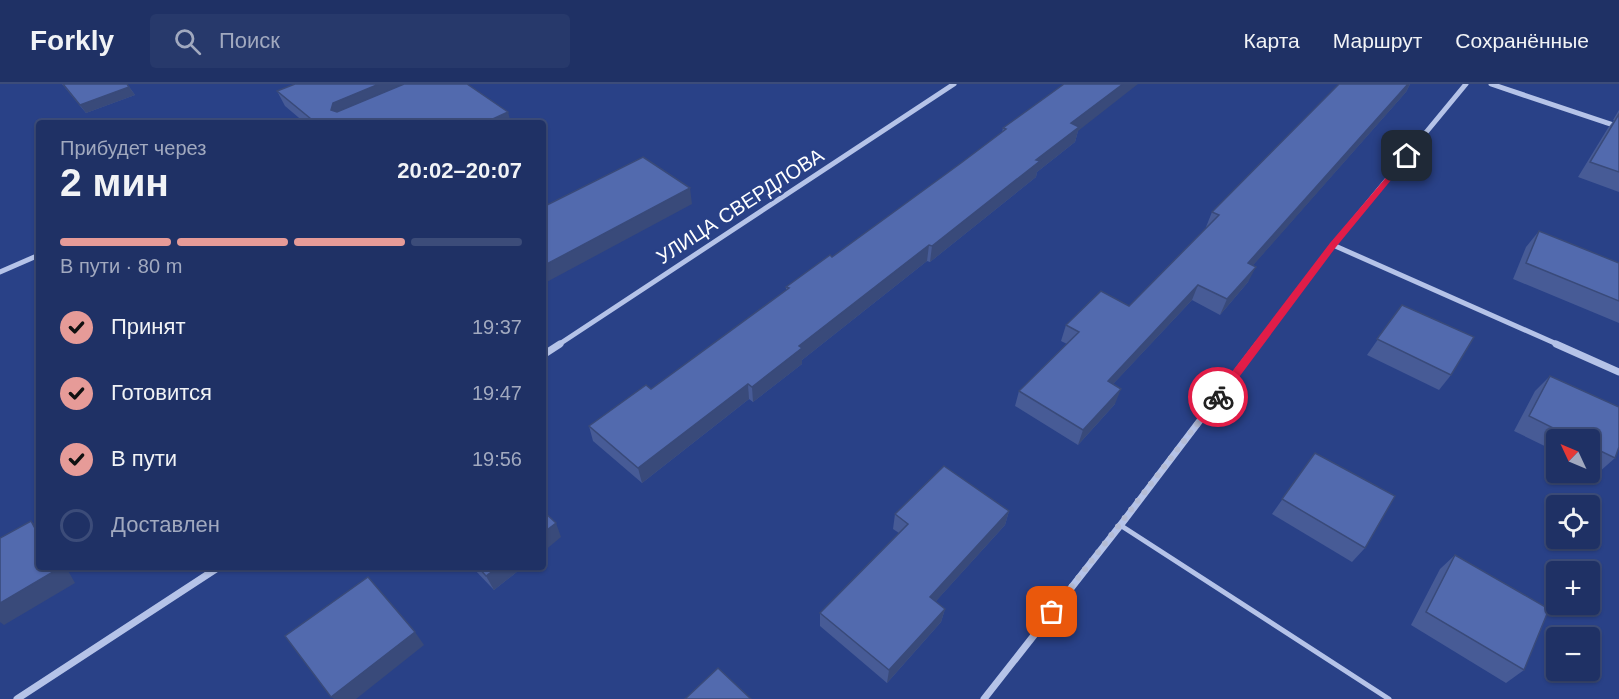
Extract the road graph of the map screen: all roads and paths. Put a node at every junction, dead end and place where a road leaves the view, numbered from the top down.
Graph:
1 (954, 84) edge
2 (1466, 84) edge
3 (1491, 84) edge
4 (1619, 127) edge
5 (1333, 245) junction
6 (36, 256) edge
7 (0, 272) edge
8 (546, 353) edge
9 (1619, 372) edge
10 (1120, 525) junction
11 (214, 570) edge
12 (17, 699) edge
13 (984, 699) edge
14 (1389, 699) edge

1 - 8 street, УЛИЦА СВЕРДЛОВА
2 - 5 street
3 - 4 street
5 - 9 street
5 - 10 street
6 - 7 street
10 - 13 street
10 - 14 lane
11 - 12 street

